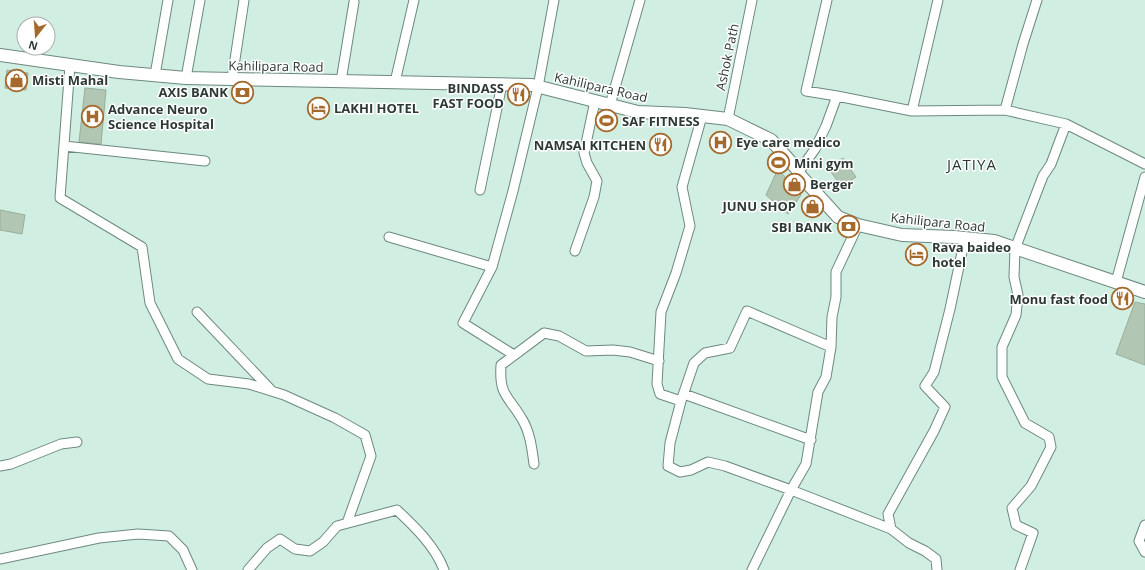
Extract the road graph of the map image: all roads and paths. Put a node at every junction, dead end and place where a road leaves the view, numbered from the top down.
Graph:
1 (168, 0) edge
2 (200, 0) edge
3 (244, 0) edge
4 (414, 0) edge
5 (554, 0) edge
6 (640, 0) edge
7 (752, 0) edge
8 (826, 0) edge
9 (938, 0) edge
10 (1037, 0) edge
11 (354, 2) dead end
12 (0, 55) edge
13 (70, 65) junction
14 (155, 75) junction
15 (186, 78) junction
16 (232, 79) junction
17 (341, 81) junction
18 (395, 82) junction
19 (502, 84) junction
20 (538, 87) junction
21 (837, 96) junction
22 (595, 101) junction
23 (610, 105) junction
24 (1005, 110) junction
25 (912, 111) junction
26 (702, 116) junction
27 (728, 119) junction
28 (1066, 124) junction
29 (64, 146) junction
30 (205, 160) dead end
31 (1145, 164) edge
32 (798, 173) junction
33 (1145, 176) edge
34 (480, 190) dead end
35 (858, 225) junction
36 (389, 237) dead end
37 (965, 238) junction
38 (1015, 248) junction
39 (575, 251) dead end
40 (492, 267) junction
41 (1116, 282) junction
42 (1145, 292) edge
43 (197, 312) dead end
44 (831, 347) junction
45 (514, 355) junction
46 (659, 361) junction
47 (272, 391) junction
48 (682, 398) junction
49 (811, 440) junction
50 (77, 442) dead end
51 (534, 464) dead end
52 (0, 466) edge
53 (791, 490) junction
54 (347, 523) junction
55 (1145, 525) edge
56 (891, 529) junction
57 (1145, 552) edge
58 (0, 558) edge
59 (192, 570) edge
60 (248, 570) edge
61 (444, 570) edge
62 (752, 570) edge
63 (937, 570) edge
64 (1020, 570) edge

1 - 14 street
2 - 15 street
3 - 16 street
4 - 18 street
5 - 20 street
6 - 23 street
7 - 27 street, Ashok Path
8 - 21 street
9 - 25 street
10 - 24 street
11 - 17 street
12 - 13 main road, Kahilipara Road
13 - 14 main road, Kahilipara Road
13 - 29 street
14 - 15 main road, Kahilipara Road
15 - 16 main road, Kahilipara Road
16 - 17 main road, Kahilipara Road
17 - 18 main road, Kahilipara Road
18 - 19 main road, Kahilipara Road
19 - 20 main road, Kahilipara Road
19 - 34 street
20 - 22 main road, Kahilipara Road
20 - 40 street
21 - 25 street
21 - 32 street
22 - 23 main road, Kahilipara Road
22 - 39 street
23 - 26 main road, Kahilipara Road
24 - 25 street
24 - 28 street
26 - 27 main road, Kahilipara Road
26 - 46 street
27 - 32 main road, Kahilipara Road
28 - 31 street
28 - 38 street
29 - 30 street
29 - 47 street
32 - 35 main road, Kahilipara Road
33 - 41 street
35 - 37 main road, Kahilipara Road
35 - 44 street
36 - 40 street
37 - 38 main road, Kahilipara Road
37 - 56 street
38 - 41 main road, Kahilipara Road
38 - 64 street
40 - 45 street
41 - 42 main road, Kahilipara Road
43 - 47 street
44 - 48 street
44 - 49 street
45 - 46 street
45 - 51 street
46 - 48 street
47 - 54 street
48 - 49 street
48 - 53 street
49 - 53 street
50 - 52 street
53 - 56 street
53 - 62 street
54 - 60 street
54 - 61 street
55 - 57 street
56 - 63 street
58 - 59 street

